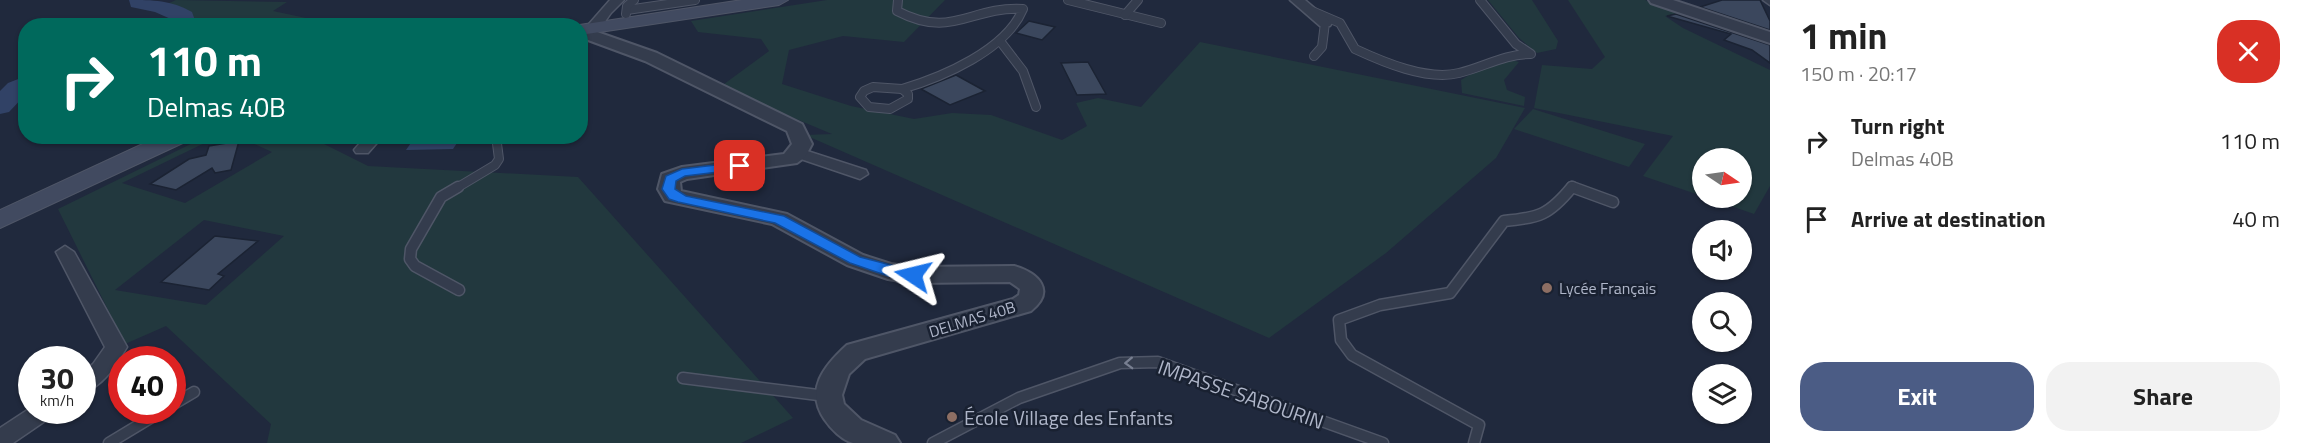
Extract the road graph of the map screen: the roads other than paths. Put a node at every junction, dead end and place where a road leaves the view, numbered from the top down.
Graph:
1 (634, 0) edge
2 (695, 0) edge
3 (779, 0) edge
4 (898, 0) edge
5 (1068, 0) edge
6 (1138, 0) edge
7 (1296, 0) edge
8 (1480, 0) edge
9 (1657, 0) edge
10 (994, 2) dead end
11 (737, 3) edge
12 (713, 9) junction
13 (968, 9) dead end
14 (623, 11) edge
15 (1312, 11) junction
16 (1125, 15) junction
17 (1161, 23) dead end
18 (1325, 23) joint
19 (588, 28) edge
20 (588, 31) edge
21 (1770, 38) edge
22 (1000, 41) junction
23 (1314, 56) dead end
24 (902, 89) junction
25 (1036, 108) dead end
26 (162, 144) edge
27 (368, 144) edge
28 (497, 144) edge
29 (362, 150) dead end
30 (798, 153) junction
31 (860, 174) dead end
32 (1613, 202) dead end
33 (0, 220) edge
34 (65, 252) dead end
35 (459, 290) dead end
36 (96, 374) edge
37 (683, 378) dead end
38 (194, 392) dead end
39 (826, 396) junction
40 (186, 397) edge
41 (24, 424) edge
42 (140, 424) edge
43 (0, 441) edge
44 (109, 443) edge
45 (885, 443) edge
46 (933, 443) edge
47 (1383, 443) edge
48 (1474, 443) edge

1 - 14 lane
2 - 12 lane
2 - 14 lane
3 - 11 main road
4 - 13 lane
5 - 16 lane
6 - 16 lane
7 - 15 street
8 - 15 lane
9 - 21 street
10 - 22 lane
11 - 12 main road
12 - 14 main road
14 - 19 main road
15 - 18 street
16 - 17 lane
18 - 23 lane
20 - 30 street
22 - 24 lane
22 - 25 lane
24 - 24 lane
26 - 33 main road
27 - 29 street
28 - 35 lane
30 - 31 street
30 - 39 street, DELMAS 40B
32 - 48 lane
34 - 36 street
37 - 39 lane
38 - 40 lane
39 - 45 street
41 - 43 street
42 - 44 lane
47 -> 46 lane, IMPASSE SABOURIN

